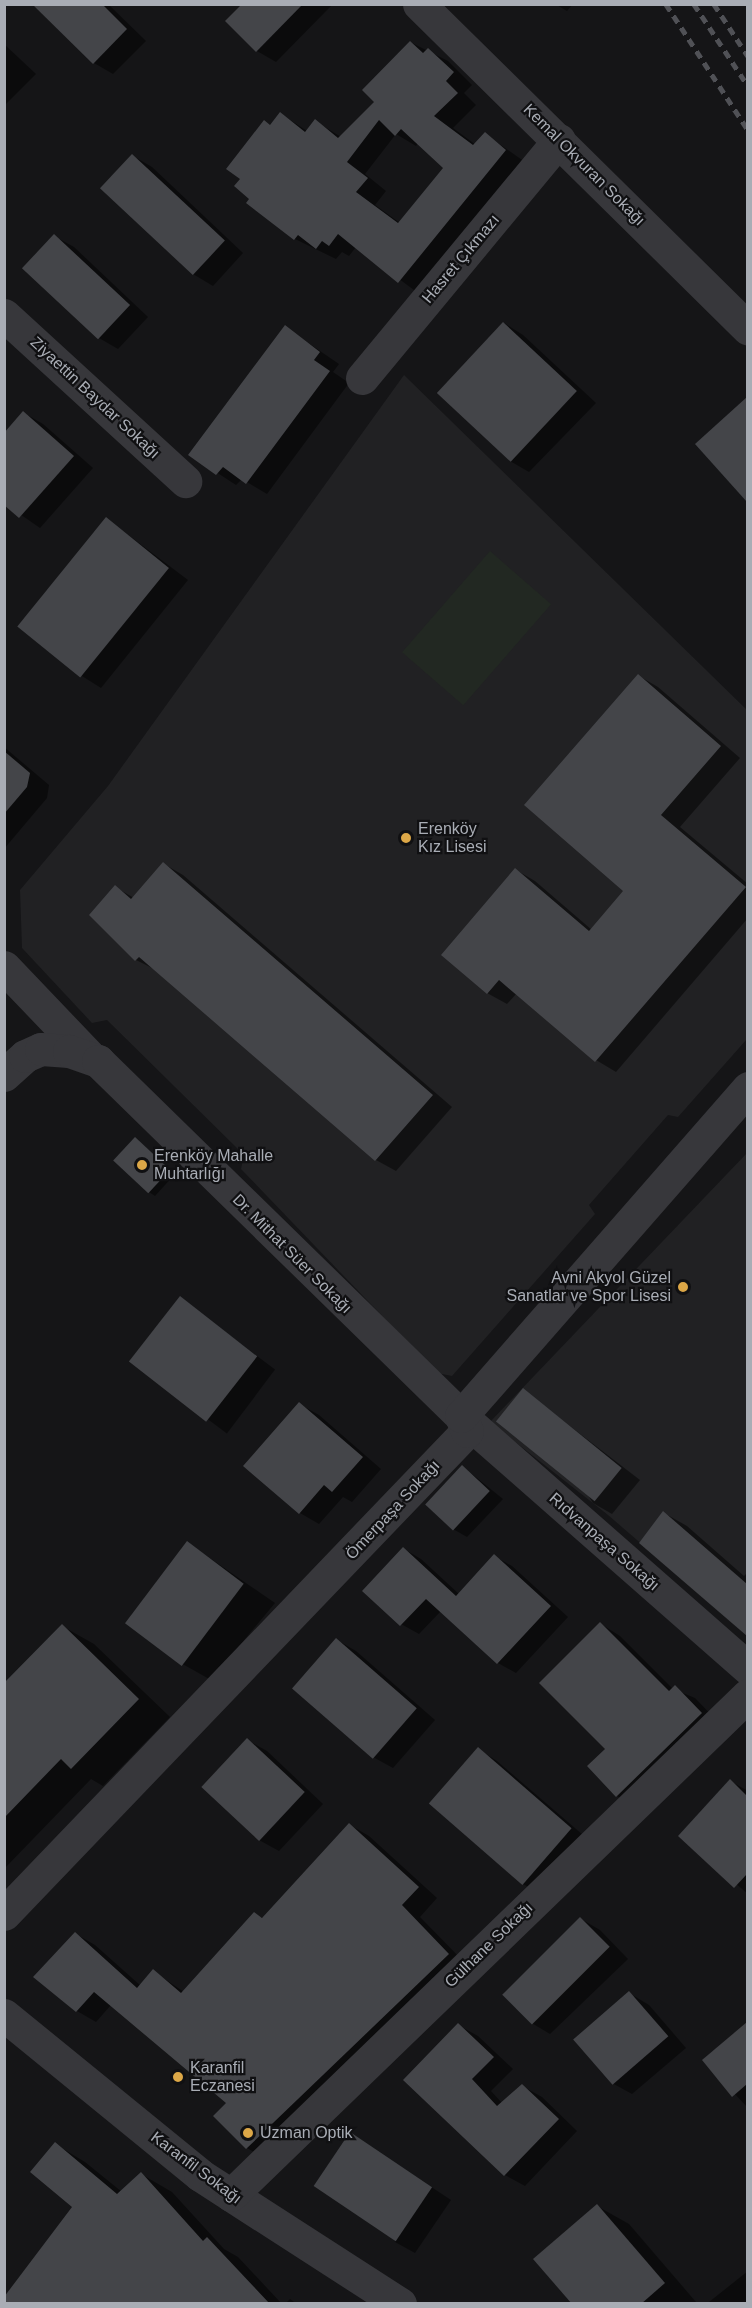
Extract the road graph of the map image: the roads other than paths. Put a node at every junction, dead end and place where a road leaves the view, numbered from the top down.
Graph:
1 (419, 4) edge
2 (559, 140) junction
3 (4, 315) edge
4 (747, 328) edge
5 (362, 378) dead end
6 (184, 481) dead end
7 (4, 967) edge
8 (91, 1058) junction
9 (4, 1075) edge
10 (747, 1088) edge
11 (461, 1416) junction
12 (747, 1668) edge
13 (747, 1695) edge
14 (4, 1914) edge
15 (4, 2015) edge
16 (231, 2195) junction
17 (400, 2304) edge

1 - 2 street, Kemal Okvuran Sokağı
2 - 4 street, Kemal Okvuran Sokağı
2 - 5 street, Hasret Çıkmazı
3 - 6 street, Ziyaettin Baydar Sokağı
7 - 8 street
8 - 9 street, Dr. Mithat Süer Sokağı
8 - 11 street, Dr. Mithat Süer Sokağı
10 - 11 street
11 - 12 street, Rıdvanpaşa Sokağı
11 - 14 street, Ömerpaşa Sokağı
13 - 16 street, Gülhane Sokağı
15 - 16 street, Karanfil Sokağı
16 - 17 street, Karanfil Sokağı

